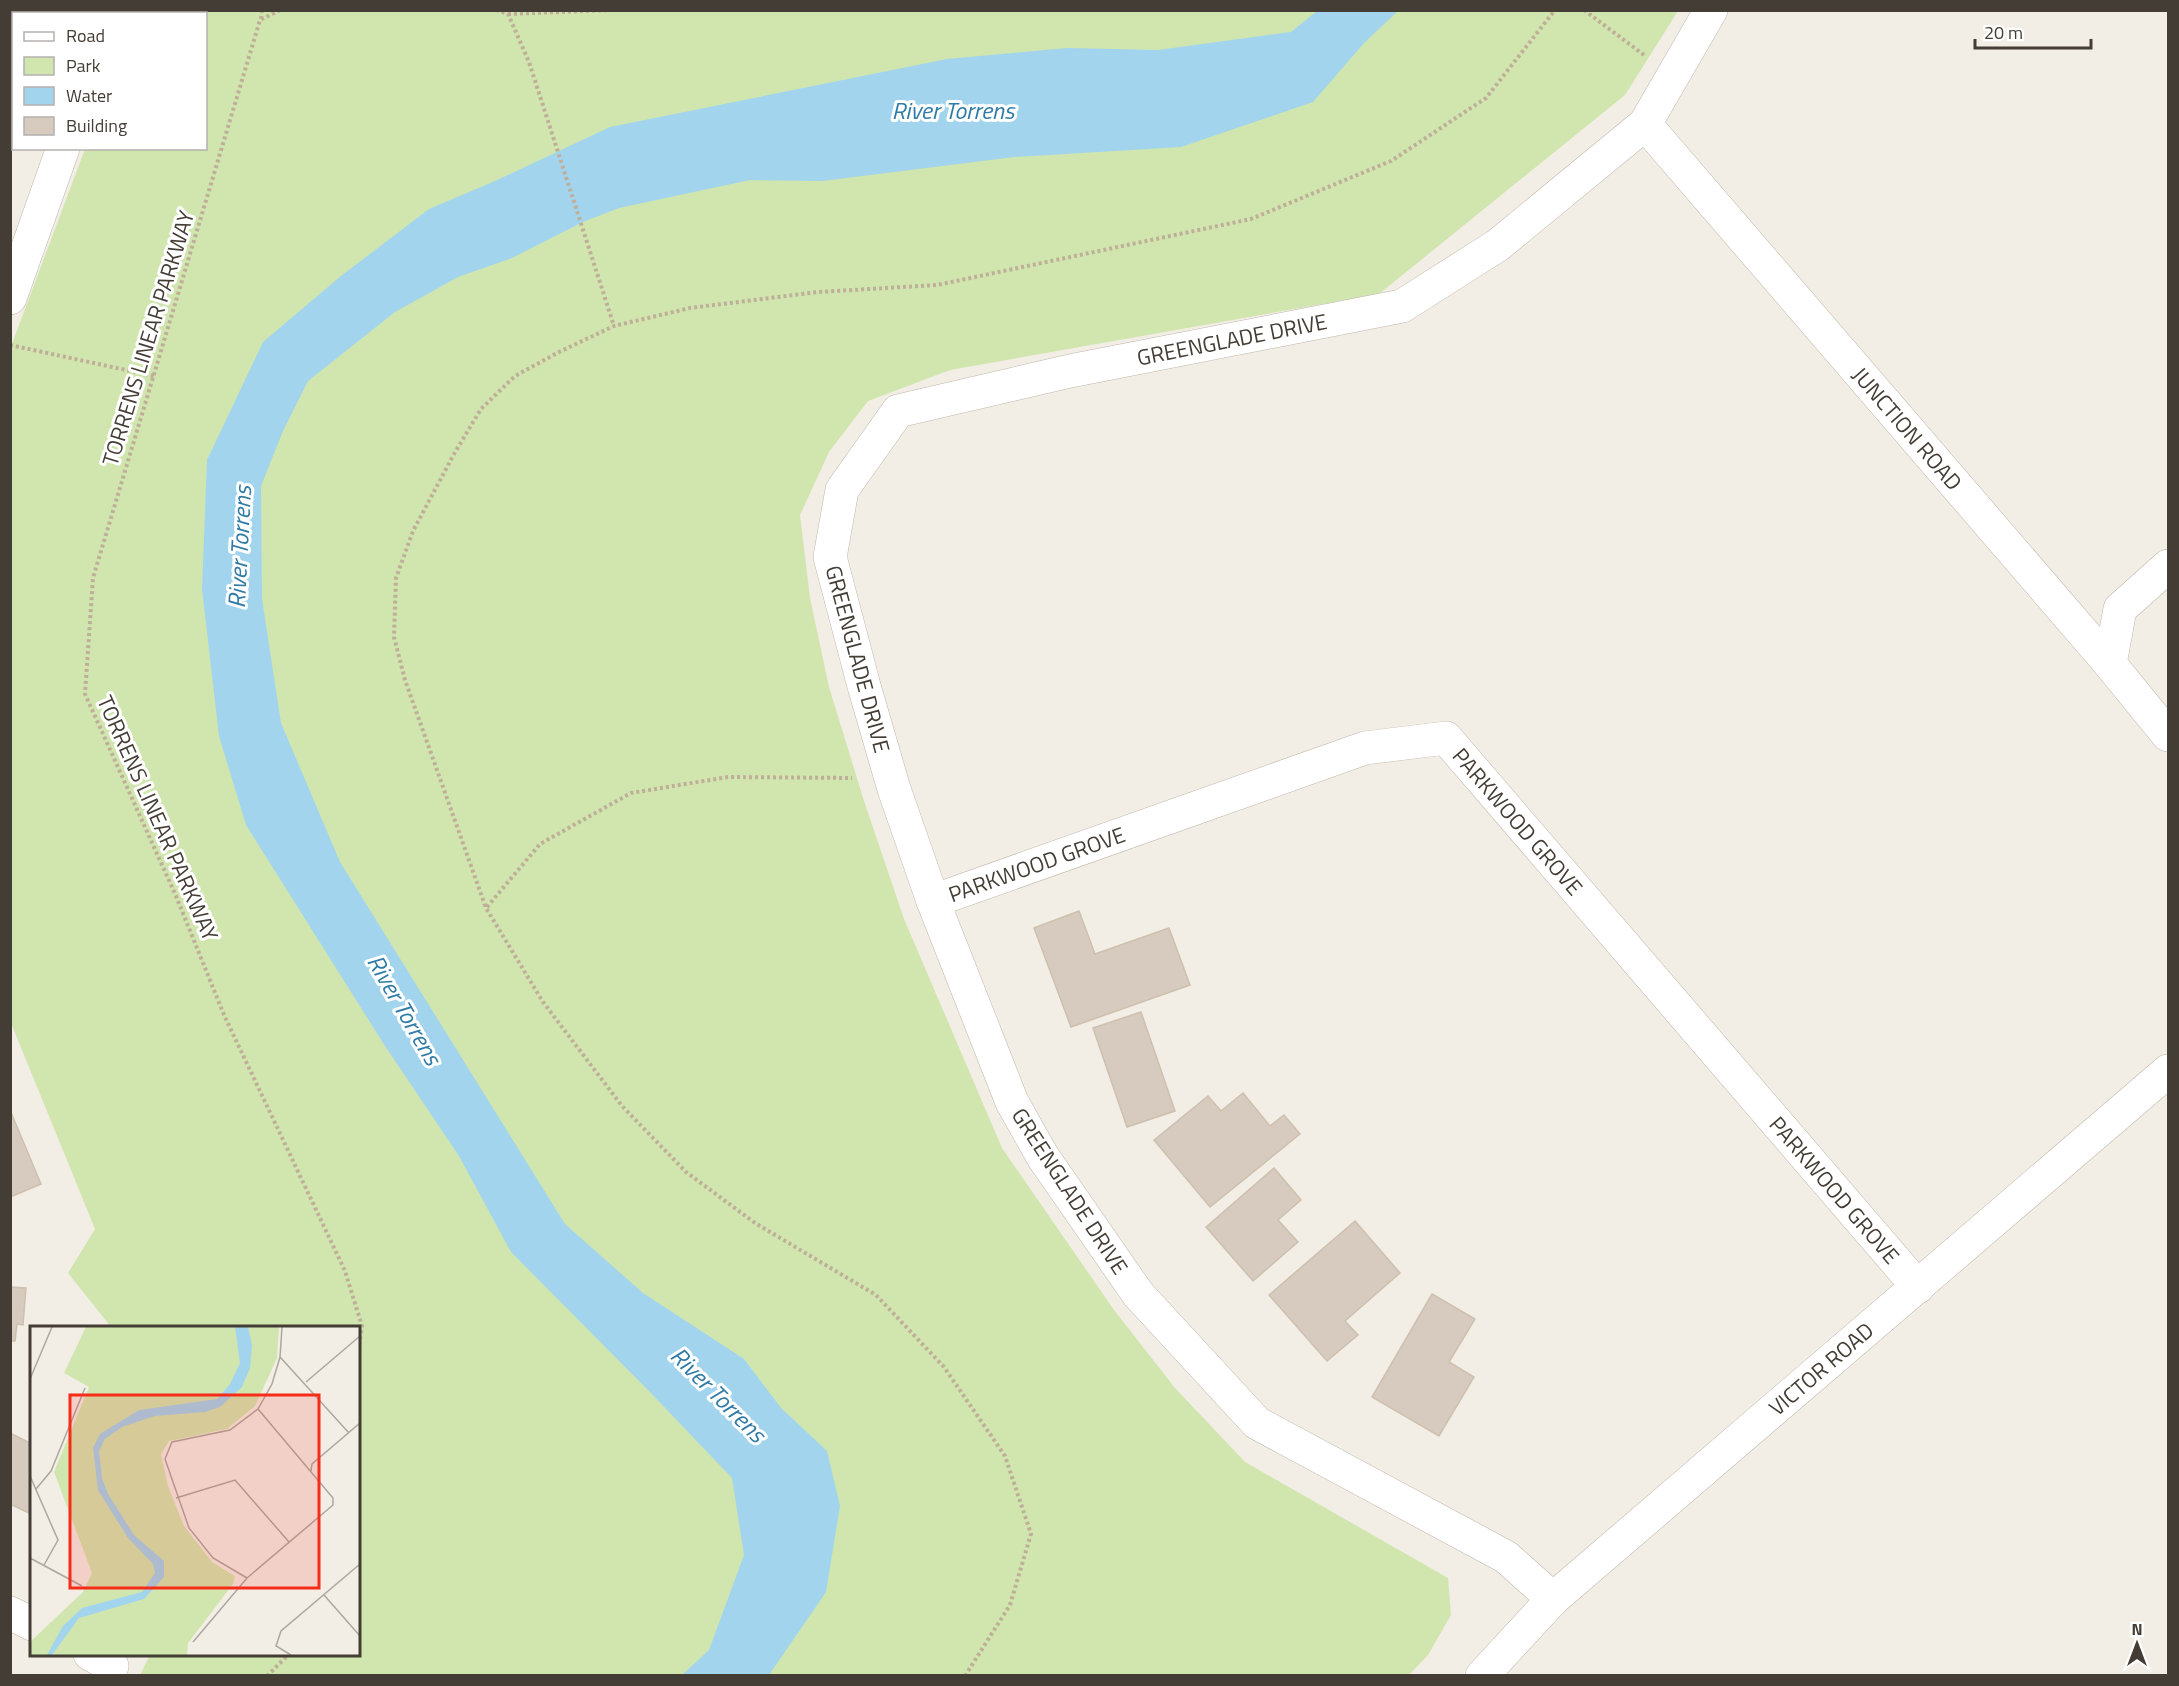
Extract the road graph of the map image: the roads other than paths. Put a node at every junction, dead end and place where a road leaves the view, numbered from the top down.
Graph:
1 (1711, 10) edge
2 (1645, 124) junction
3 (62, 150) edge
4 (10, 298) edge
5 (2169, 566) edge
6 (2110, 664) junction
7 (2169, 735) edge
8 (933, 901) junction
9 (2169, 1071) edge
10 (1917, 1287) junction
11 (1553, 1599) junction
12 (10, 1613) edge
13 (30, 1623) edge
14 (1482, 1676) edge

1 - 2 street, GREENGLADE DRIVE
2 - 6 street, JUNCTION ROAD
2 - 8 street, GREENGLADE DRIVE
3 - 4 street
5 - 6 street
6 - 7 street, JUNCTION ROAD
8 - 10 street, PARKWOOD GROVE
8 - 11 street, GREENGLADE DRIVE
9 - 10 street, VICTOR ROAD
10 - 11 street, VICTOR ROAD
11 - 14 street, VICTOR ROAD
12 - 13 street

